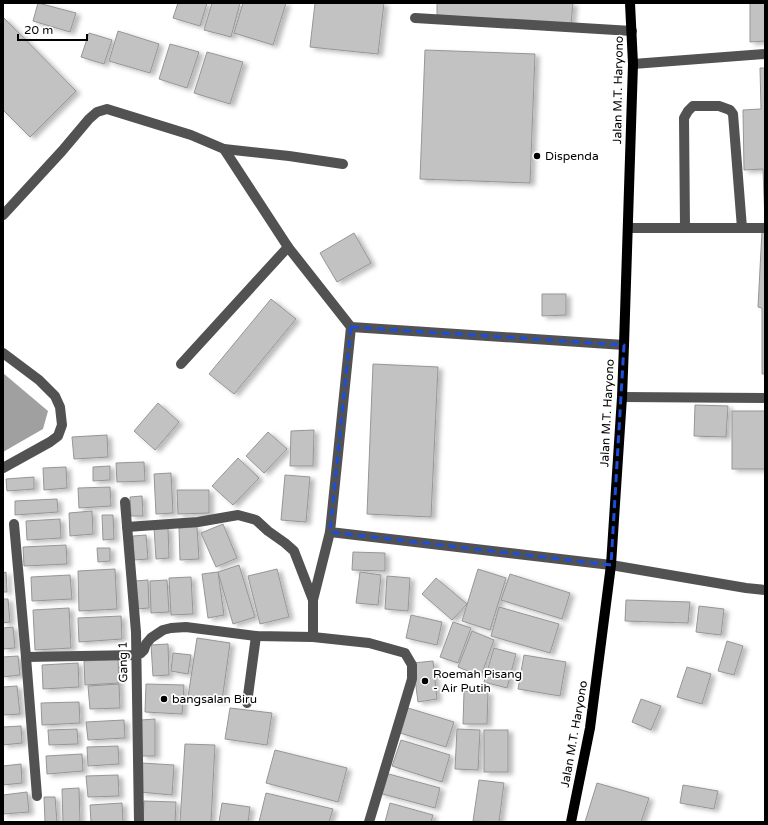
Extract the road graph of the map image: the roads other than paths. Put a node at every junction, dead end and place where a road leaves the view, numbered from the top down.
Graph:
1 (630, 3) edge
2 (415, 18) dead end
3 (632, 31) junction
4 (765, 54) edge
5 (633, 64) junction
6 (224, 149) junction
7 (343, 164) dead end
8 (3, 215) edge
9 (633, 228) junction
10 (682, 228) junction
11 (742, 228) junction
12 (765, 228) edge
13 (288, 247) junction
14 (352, 327) junction
15 (624, 345) junction
16 (3, 353) edge
17 (181, 364) dead end
18 (622, 397) junction
19 (765, 398) edge
20 (3, 468) edge
21 (125, 502) dead end
22 (14, 524) dead end
23 (127, 527) junction
24 (330, 532) junction
25 (611, 565) junction
26 (765, 590) edge
27 (313, 600) junction
28 (256, 636) junction
29 (314, 637) junction
30 (136, 655) junction
31 (26, 657) junction
32 (247, 703) dead end
33 (37, 796) dead end
34 (139, 822) edge
35 (369, 822) edge
36 (571, 822) edge

1 - 3 main road, Jalan M.T. Haryono
2 - 3 street
3 - 5 main road, Jalan M.T. Haryono
4 - 5 street
5 - 9 main road, Jalan M.T. Haryono
6 - 7 street
6 - 8 street
6 - 13 street
9 - 10 street
9 - 15 main road, Jalan M.T. Haryono
10 - 11 street
10 - 11 street
11 - 12 street
13 - 14 street
13 - 17 street
14 - 15 street
14 - 24 street
15 - 18 main road, Jalan M.T. Haryono
16 - 20 street
18 - 19 street
18 - 25 main road, Jalan M.T. Haryono
21 - 23 street, Gang 1
22 - 31 street
23 - 27 street
23 - 30 street, Gang 1
24 - 25 street
24 - 27 street
25 - 26 street
25 - 36 main road, Jalan M.T. Haryono
27 - 29 street
28 - 29 street
28 - 30 street
28 - 32 street
29 - 35 street
30 - 31 street
30 - 34 street, Gang 1
31 - 33 street

